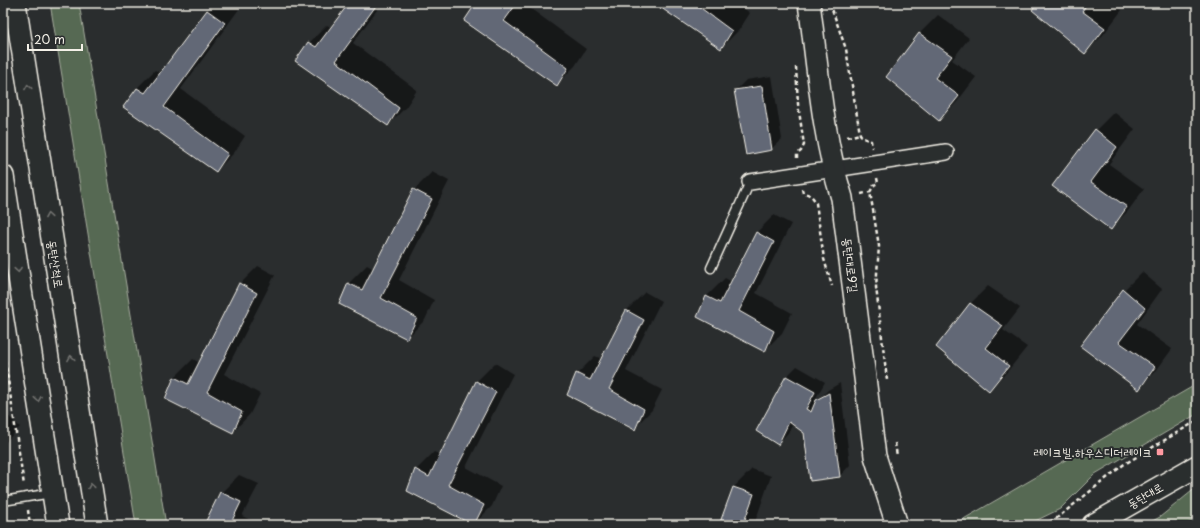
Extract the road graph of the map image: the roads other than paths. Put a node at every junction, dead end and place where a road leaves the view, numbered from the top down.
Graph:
1 (15, 3) edge
2 (809, 3) edge
3 (946, 152) dead end
4 (833, 169) junction
5 (3, 176) edge
6 (750, 182) joint
7 (711, 268) dead end
8 (1197, 466) edge
9 (53, 493) junction
10 (3, 501) edge
11 (58, 525) edge
12 (97, 525) edge
13 (897, 525) edge
14 (1093, 525) edge

12 -> 1 main road, 동탄산척로
2 - 4 main road, 동탄대로9길
3 - 4 street
4 - 6 street
4 - 13 main road, 동탄대로9길
5 -> 9 main road
6 - 7 lane
8 - 14 main road, 동탄대로
9 - 10 lane
9 - 11 main road

